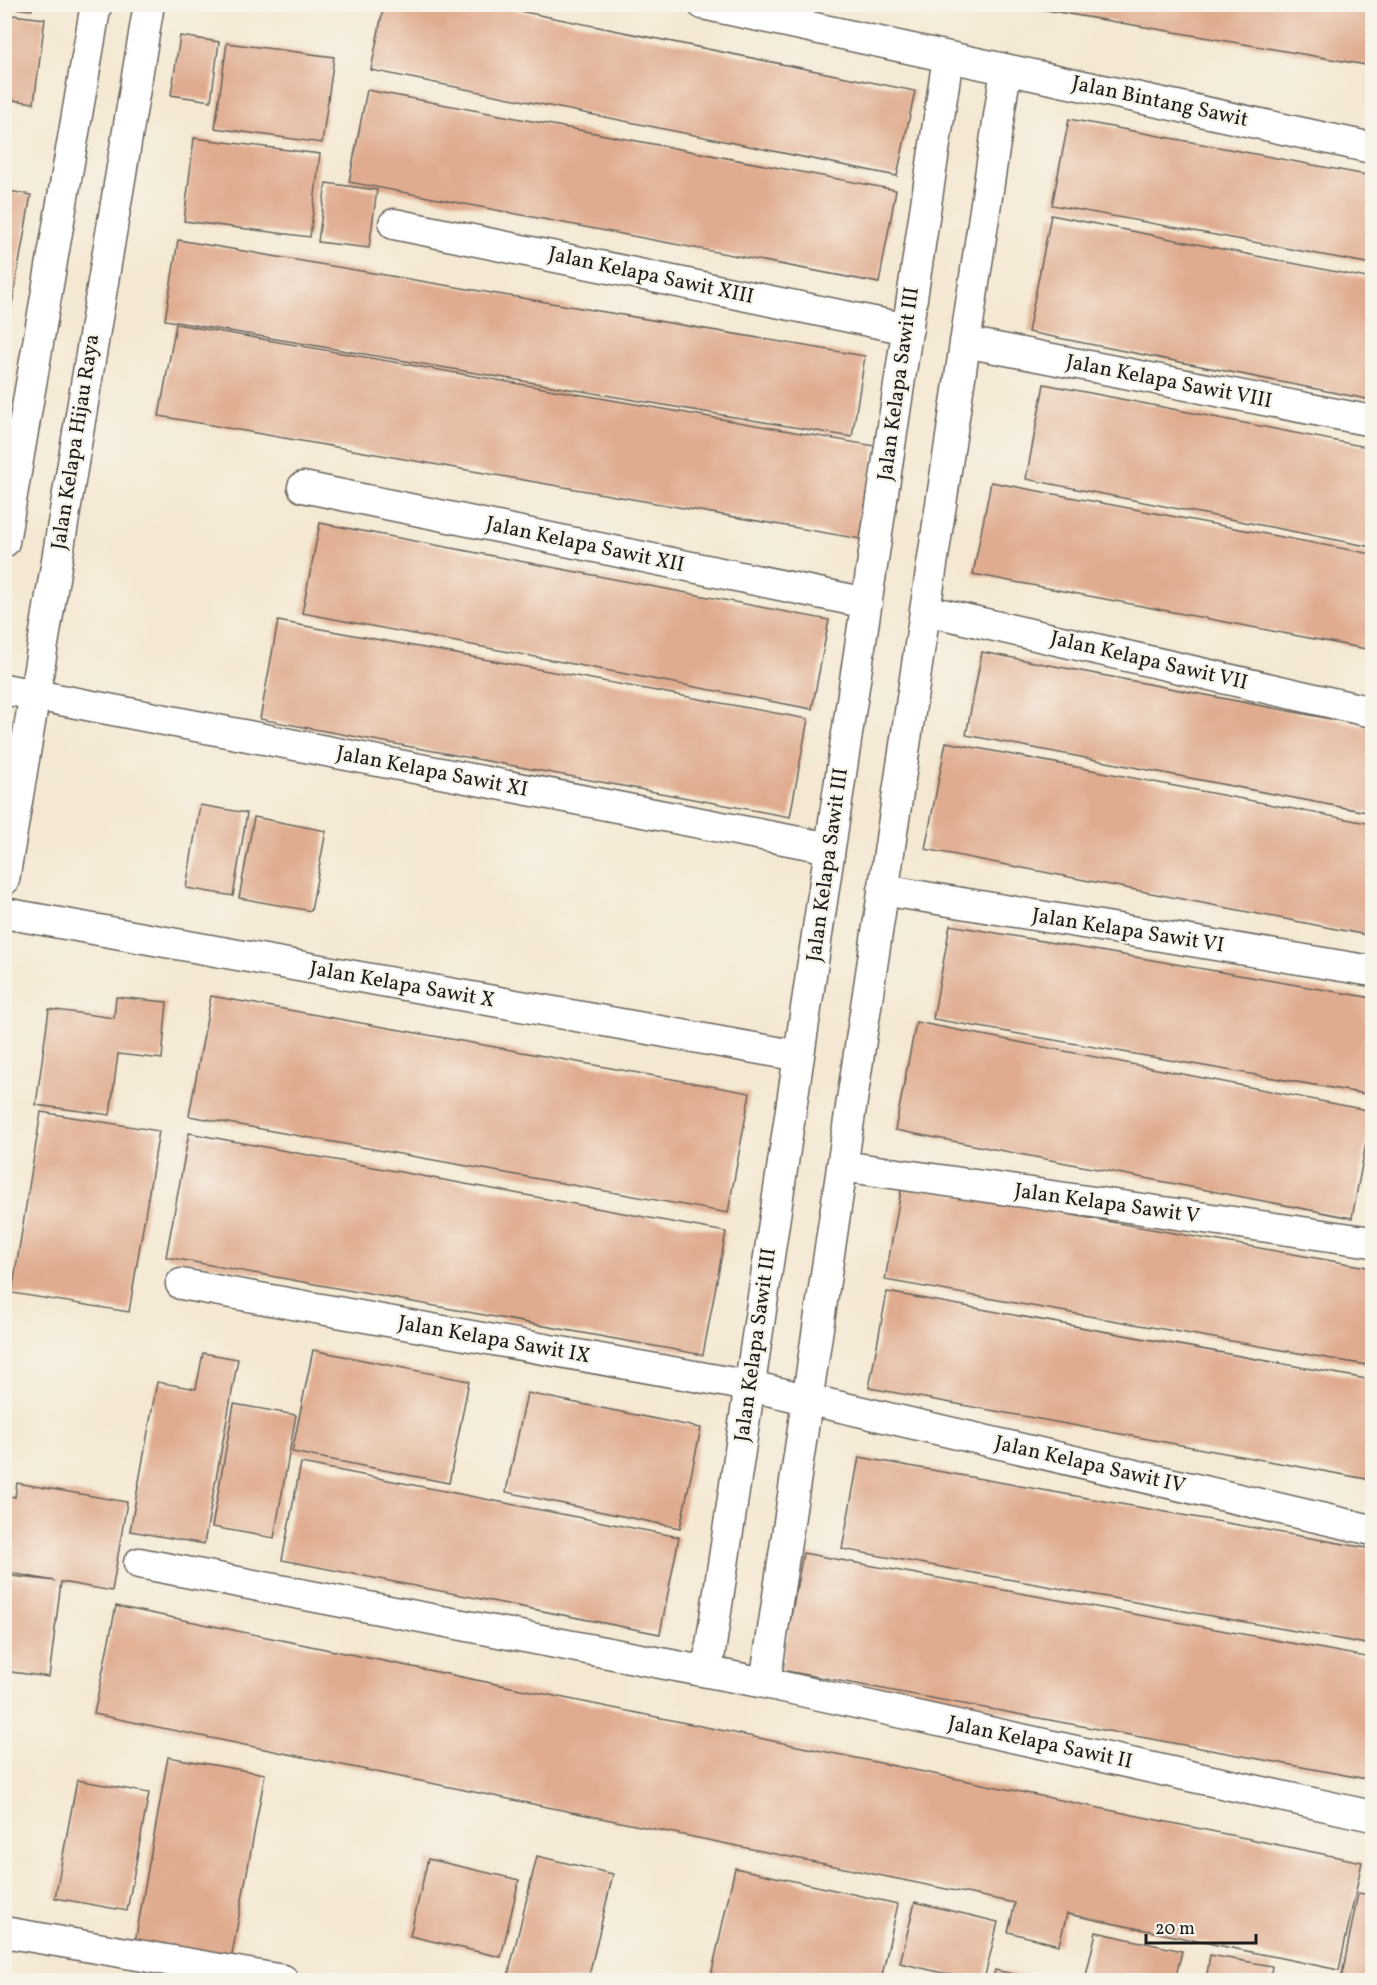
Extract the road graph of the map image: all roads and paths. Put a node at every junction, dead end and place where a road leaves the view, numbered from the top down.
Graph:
1 (96, 4) edge
2 (148, 4) edge
3 (703, 4) edge
4 (948, 57) junction
5 (1006, 69) junction
6 (1372, 148) edge
7 (394, 224) dead end
8 (908, 329) junction
9 (965, 342) junction
10 (1372, 421) edge
11 (303, 487) dead end
12 (4, 542) edge
13 (867, 603) junction
14 (925, 610) junction
15 (4, 689) edge
16 (35, 696) junction
17 (1372, 712) edge
18 (830, 848) junction
19 (4, 880) edge
20 (883, 890) junction
21 (4, 913) edge
22 (1372, 971) edge
23 (799, 1056) junction
24 (842, 1166) junction
25 (1372, 1242) edge
26 (181, 1284) dead end
27 (750, 1386) junction
28 (807, 1400) junction
29 (1372, 1530) edge
30 (139, 1563) dead end
31 (707, 1672) junction
32 (765, 1683) junction
33 (1372, 1816) edge
34 (4, 1932) edge
35 (283, 1980) edge

1 - 12 street
2 - 16 street, Jalan Kelapa Hijau Raya
3 - 4 street, Jalan Bintang Sawit
4 - 5 street, Jalan Bintang Sawit
4 - 8 street, Jalan Kelapa Sawit III
5 - 6 street, Jalan Bintang Sawit
5 - 9 street
7 - 8 street, Jalan Kelapa Sawit XIII
8 - 13 street, Jalan Kelapa Sawit III
9 - 10 street, Jalan Kelapa Sawit VIII
9 - 14 street
11 - 13 street, Jalan Kelapa Sawit XII
13 - 18 street, Jalan Kelapa Sawit III
14 - 17 street, Jalan Kelapa Sawit VII
14 - 20 street
15 - 16 street, Jalan Kelapa Sawit XI
16 - 18 street, Jalan Kelapa Sawit XI
16 - 19 street, Jalan Kelapa Hijau Raya
18 - 23 street, Jalan Kelapa Sawit III
20 - 22 street, Jalan Kelapa Sawit VI
20 - 24 street
21 - 23 street, Jalan Kelapa Sawit X
23 - 27 street, Jalan Kelapa Sawit III
24 - 25 street, Jalan Kelapa Sawit V
24 - 28 street
26 - 27 street, Jalan Kelapa Sawit IX
27 - 28 street, Jalan Kelapa Sawit IX
27 - 31 street, Jalan Kelapa Sawit III
28 - 29 street, Jalan Kelapa Sawit IV
28 - 32 street
30 - 31 street
31 - 32 street, Jalan Kelapa Sawit II
32 - 33 street, Jalan Kelapa Sawit II
34 - 35 street

